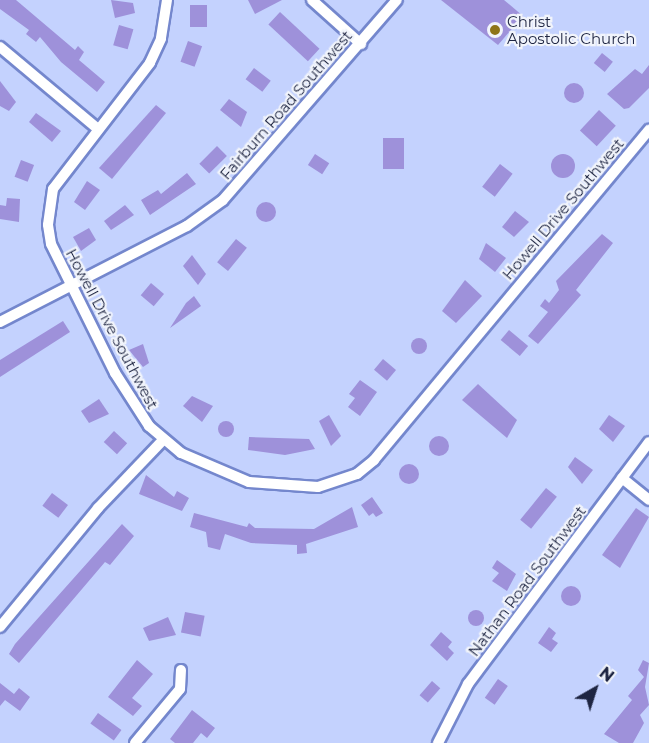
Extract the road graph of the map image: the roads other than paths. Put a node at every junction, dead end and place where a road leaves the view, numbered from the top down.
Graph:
1 (167, 0) edge
2 (312, 0) edge
3 (397, 0) edge
4 (361, 44) junction
5 (0, 47) edge
6 (98, 129) junction
7 (649, 130) edge
8 (70, 286) junction
9 (0, 322) edge
10 (163, 440) junction
11 (649, 442) edge
12 (622, 478) junction
13 (649, 500) edge
14 (0, 627) edge
15 (181, 670) dead end
16 (135, 743) edge
17 (438, 743) edge

1 - 6 street, Howell Drive Southwest
2 - 4 street
3 - 4 street, Fairburn Road Southwest
4 - 8 street, Fairburn Road Southwest
5 - 6 street
6 - 8 street, Howell Drive Southwest
7 - 10 street, Howell Drive Southwest
8 - 9 street, Fairburn Road Southwest
8 - 10 street, Howell Drive Southwest
10 - 14 street
11 - 12 street, Nathan Road Southwest
12 - 13 street
12 - 17 street, Nathan Road Southwest
15 - 16 street

